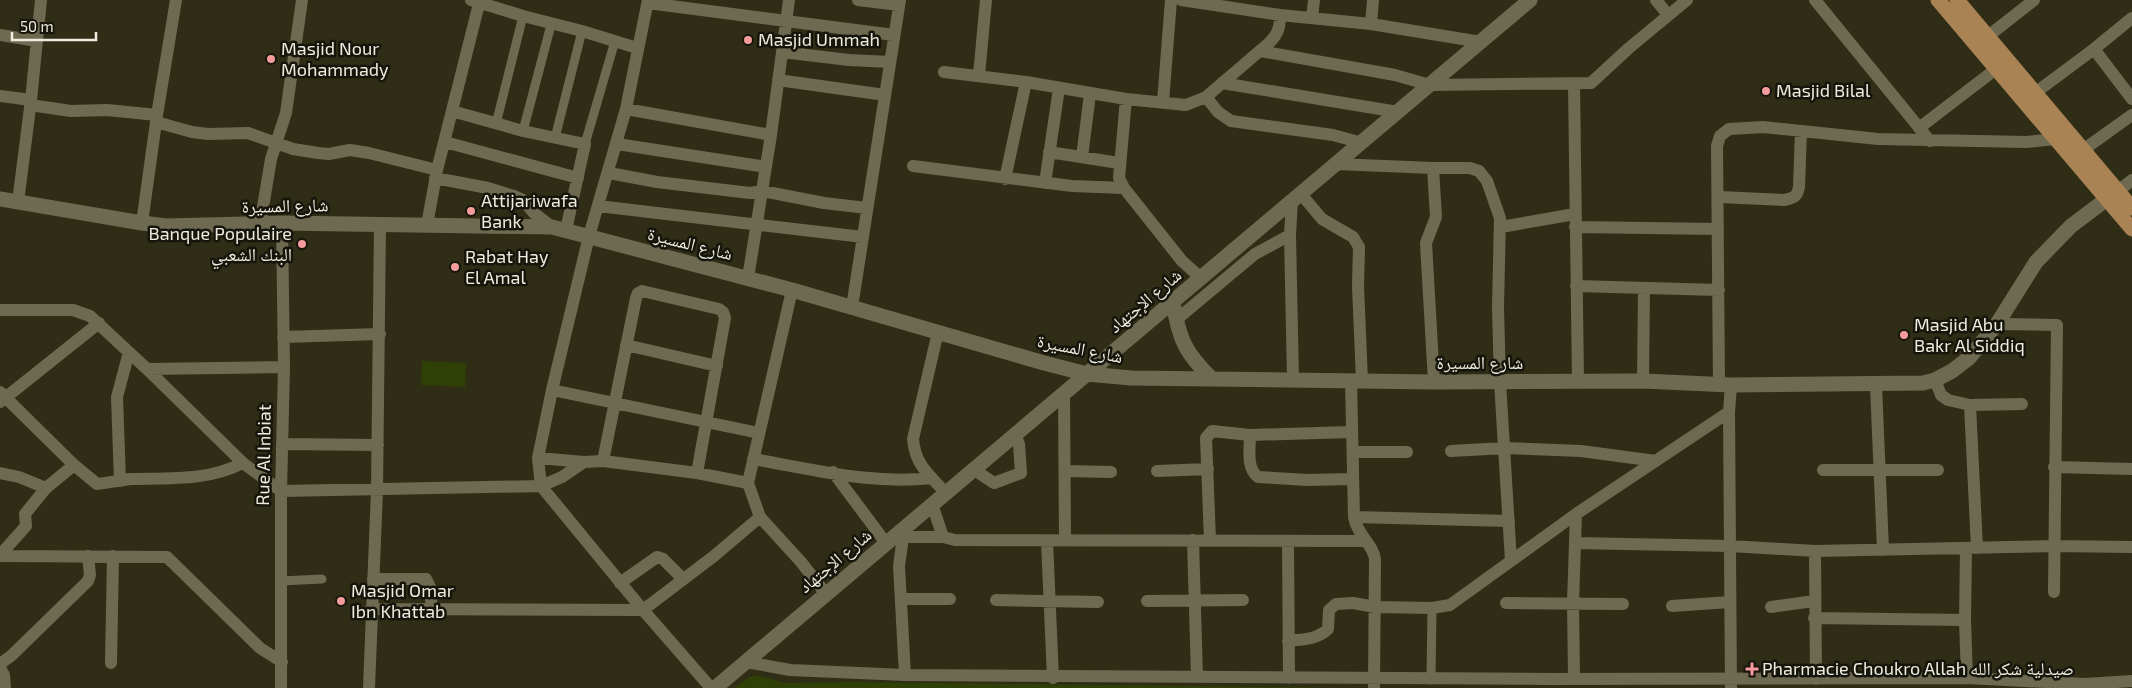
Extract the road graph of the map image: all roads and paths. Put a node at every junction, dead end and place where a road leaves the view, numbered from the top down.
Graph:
1 (37, 0) edge
2 (41, 0) edge
3 (176, 0) edge
4 (302, 0) edge
5 (789, 0) edge
6 (858, 0) edge
7 (986, 0) edge
8 (1171, 0) edge
9 (1180, 0) edge
10 (1314, 0) edge
11 (1373, 0) edge
12 (1530, 0) edge
13 (1656, 0) edge
14 (1687, 0) edge
15 (1816, 0) edge
16 (1938, 0) edge
17 (1957, 0) edge
18 (2034, 0) edge
19 (477, 1) edge
20 (648, 2) edge
21 (899, 3) edge
22 (1220, 3) edge
23 (1280, 15) junction
24 (1668, 15) junction
25 (523, 16) junction
26 (1312, 18) junction
27 (786, 20) junction
28 (1371, 24) junction
29 (2130, 24) edge
30 (551, 25) junction
31 (582, 31) junction
32 (0, 35) edge
33 (894, 35) junction
34 (1987, 37) junction
35 (37, 41) junction
36 (615, 42) junction
37 (1482, 42) junction
38 (637, 48) junction
39 (2094, 49) junction
40 (1260, 51) junction
41 (782, 52) junction
42 (890, 62) junction
43 (1996, 69) junction
44 (944, 72) dead end
45 (979, 75) junction
46 (778, 80) junction
47 (1026, 82) junction
48 (1222, 83) junction
49 (1430, 85) junction
50 (1574, 85) junction
51 (1059, 88) junction
52 (2035, 93) junction
53 (1090, 94) junction
54 (885, 95) junction
55 (0, 96) edge
56 (1206, 97) junction
57 (1126, 99) junction
58 (2132, 99) edge
59 (31, 102) junction
60 (1163, 102) junction
61 (626, 109) junction
62 (452, 111) junction
63 (1398, 112) junction
64 (2132, 115) edge
65 (157, 118) junction
66 (496, 124) junction
67 (1919, 128) junction
68 (523, 131) junction
69 (1801, 131) junction
70 (771, 135) junction
71 (555, 138) junction
72 (2056, 139) junction
73 (1930, 141) junction
74 (444, 142) junction
75 (1362, 143) junction
76 (276, 144) junction
77 (585, 144) junction
78 (616, 144) junction
79 (2083, 150) junction
80 (1049, 152) junction
81 (1082, 157) junction
82 (1119, 163) junction
83 (1336, 164) junction
84 (913, 166) dead end
85 (766, 167) junction
86 (1433, 168) junction
87 (609, 173) junction
88 (436, 174) junction
89 (578, 178) junction
90 (1006, 179) junction
91 (2132, 180) edge
92 (1045, 183) junction
93 (1124, 188) junction
94 (762, 191) junction
95 (2113, 194) junction
96 (1719, 197) junction
97 (1296, 198) junction
98 (0, 199) edge
99 (18, 202) junction
100 (598, 206) junction
101 (868, 208) junction
102 (2132, 208) edge
103 (1575, 220) junction
104 (282, 223) junction
105 (142, 224) junction
106 (380, 224) junction
107 (260, 225) junction
108 (426, 225) junction
109 (757, 225) junction
110 (1501, 227) junction
111 (559, 228) junction
112 (1718, 229) junction
113 (2132, 229) edge
114 (1290, 235) junction
115 (589, 236) junction
116 (863, 237) junction
117 (748, 278) junction
118 (1201, 278) junction
119 (1576, 286) junction
120 (1644, 288) junction
121 (792, 290) junction
122 (1719, 290) junction
123 (1172, 302) junction
124 (852, 307) junction
125 (0, 310) edge
126 (1176, 320) junction
127 (99, 323) junction
128 (1997, 324) junction
129 (938, 332) junction
130 (380, 334) junction
131 (283, 337) junction
132 (626, 345) junction
133 (129, 352) junction
134 (717, 366) junction
135 (284, 367) junction
136 (147, 369) junction
137 (1087, 374) junction
138 (1212, 379) junction
139 (1293, 379) junction
140 (1578, 380) junction
141 (1935, 380) junction
142 (1356, 381) junction
143 (1643, 381) junction
144 (1434, 382) junction
145 (1500, 382) junction
146 (1725, 385) junction
147 (1876, 385) junction
148 (552, 390) junction
149 (1064, 393) junction
150 (2, 397) edge
151 (2022, 404) dead end
152 (615, 405) junction
153 (1970, 405) junction
154 (1729, 412) junction
155 (706, 422) junction
156 (1351, 432) junction
157 (759, 434) junction
158 (1015, 434) junction
159 (1250, 435) junction
160 (282, 444) junction
161 (378, 445) junction
162 (1505, 448) junction
163 (1451, 451) dead end
164 (1353, 452) junction
165 (1406, 452) dead end
166 (538, 458) junction
167 (753, 459) junction
168 (603, 461) junction
169 (1656, 461) junction
170 (584, 462) junction
171 (243, 463) junction
172 (74, 465) junction
173 (2054, 467) junction
174 (973, 469) junction
175 (1208, 469) junction
176 (2132, 469) edge
177 (1824, 470) dead end
178 (1880, 470) junction
179 (1938, 470) dead end
180 (1066, 471) junction
181 (1157, 471) dead end
182 (833, 472) junction
183 (1112, 472) dead end
184 (0, 473) edge
185 (697, 473) junction
186 (932, 478) junction
187 (1352, 479) junction
188 (120, 481) junction
189 (748, 483) junction
190 (542, 486) junction
191 (46, 488) junction
192 (377, 490) junction
193 (281, 491) junction
194 (945, 492) junction
195 (932, 504) junction
196 (1576, 514) junction
197 (760, 517) junction
198 (1354, 517) junction
199 (1509, 521) junction
200 (895, 537) junction
201 (943, 537) junction
202 (1047, 540) junction
203 (1065, 540) junction
204 (1193, 540) junction
205 (1210, 540) junction
206 (1288, 541) junction
207 (1365, 541) junction
208 (1575, 543) junction
209 (1730, 546) junction
210 (2054, 546) junction
211 (2132, 547) edge
212 (1972, 548) junction
213 (1883, 550) junction
214 (1815, 551) junction
215 (0, 556) edge
216 (88, 556) junction
217 (113, 556) junction
218 (1511, 561) junction
219 (322, 578) dead end
220 (684, 579) junction
221 (373, 580) junction
222 (281, 581) junction
223 (620, 583) junction
224 (2054, 592) dead end
225 (826, 594) junction
226 (901, 599) junction
227 (1195, 599) junction
228 (950, 600) dead end
229 (996, 600) dead end
230 (1243, 600) dead end
231 (1147, 601) dead end
232 (1814, 601) junction
233 (1050, 602) junction
234 (1098, 602) dead end
235 (1730, 602) junction
236 (1506, 603) dead end
237 (1573, 603) junction
238 (1622, 604) dead end
239 (1672, 606) dead end
240 (1376, 607) junction
241 (1771, 607) dead end
242 (1432, 608) junction
243 (371, 610) junction
244 (432, 610) junction
245 (643, 610) junction
246 (1814, 618) junction
247 (1965, 620) junction
248 (1288, 641) junction
249 (111, 662) dead end
250 (282, 662) junction
251 (746, 662) junction
252 (0, 664) edge
253 (0, 668) edge
254 (905, 676) junction
255 (1197, 677) junction
256 (1053, 678) junction
257 (1289, 678) junction
258 (1574, 678) junction
259 (1967, 678) junction
260 (1816, 679) junction
261 (1431, 680) junction
262 (2132, 681) edge
263 (1373, 683) edge
264 (1731, 683) edge
265 (5, 688) edge
266 (281, 688) edge
267 (368, 688) edge
268 (713, 688) edge

1 - 2 street
2 - 35 street
3 - 65 street
4 - 76 street
5 - 27 street
6 - 21 street
7 - 45 street
8 - 60 street
9 - 22 street
10 - 26 street
11 - 28 street
12 - 37 street, شارع الإجتهاد
13 - 24 street
14 - 24 street
15 - 67 street
16 - 43 main road
17 - 34 main road
18 - 34 street
19 - 25 street
19 - 62 street
20 - 27 street
20 - 38 street
21 - 33 street
22 - 23 street
23 - 26 street
23 - 40 street
24 - 50 street
25 - 30 street
25 - 66 street
26 - 28 street
27 - 33 street
27 - 41 street
28 - 37 street
29 - 39 street
30 - 31 street
30 - 68 street
31 - 36 street
31 - 71 street
32 - 35 street
33 - 42 street
34 - 52 main road
35 - 59 street
36 - 38 street
36 - 77 street
37 - 49 street, شارع الإجتهاد
38 - 61 street
39 - 52 street
39 - 58 street
40 - 48 street
40 - 49 street
41 - 42 street
41 - 46 street
42 - 54 street
43 - 67 street
43 - 72 main road
44 - 45 street
45 - 47 street
46 - 54 street
46 - 70 street
47 - 51 street
47 - 90 street
48 - 56 street
48 - 63 street
49 - 50 street
49 - 63 street, شارع الإجتهاد
50 - 103 street
51 - 53 street
51 - 80 street
52 - 79 main road
53 - 57 street
53 - 81 street
54 - 101 street
55 - 59 street
56 - 60 street
56 - 75 street
57 - 60 street
57 - 82 street
59 - 65 street
59 - 99 street
61 - 70 street
61 - 78 street
62 - 66 street
62 - 74 street
63 - 75 street, شارع الإجتهاد
64 - 79 street
65 - 76 street
65 - 105 street
66 - 68 street
67 - 73 street
68 - 71 street
69 - 73 street
69 - 96 street
69 - 96 street
70 - 85 street
71 - 77 street
72 - 73 street
72 - 95 main road
74 - 88 street
74 - 89 street
75 - 83 street, شارع الإجتهاد
76 - 88 street
76 - 107 street
77 - 89 street
78 - 85 street
78 - 87 street
79 - 95 main road
80 - 81 street
80 - 92 street
81 - 82 street
82 - 93 street
83 - 86 street
83 - 97 street, شارع الإجتهاد
84 - 90 street
85 - 94 street
86 - 110 street
86 - 144 street
87 - 94 street
87 - 100 street
88 - 108 street
88 - 111 street
89 - 111 street
90 - 92 street
91 - 95 street
92 - 93 street
93 - 118 street
94 - 101 street
94 - 109 street
95 - 102 main road
95 - 113 main road
95 - 128 street, شارع المسيرة
96 - 112 street
97 - 114 street
97 - 118 street, شارع الإجتهاد
97 - 142 street
98 - 99 street, شارع المسيرة
99 - 105 street, شارع المسيرة
100 - 109 street
100 - 115 street
101 - 116 street
103 - 110 street
103 - 112 street
103 - 119 street
104 - 106 street, شارع المسيرة
104 - 107 street, شارع المسيرة
104 - 131 street, Rue Al Inbiat
105 - 107 street, شارع المسيرة
106 - 108 street, شارع المسيرة
106 - 130 street
108 - 111 street, شارع المسيرة
109 - 116 street
109 - 117 street
110 - 145 street
111 - 115 street, شارع المسيرة
112 - 122 street
114 - 126 street
114 - 139 street
115 - 117 street, شارع المسيرة
115 - 148 street
116 - 124 street
117 - 121 street, شارع المسيرة
118 - 123 street, شارع الإجتهاد
119 - 120 street
119 - 140 street
120 - 122 street
120 - 143 street
121 - 124 street, شارع المسيرة
121 - 157 street
122 - 146 street
123 - 126 street
123 - 137 street, شارع الإجتهاد
124 - 129 street, شارع المسيرة
125 - 127 street
126 - 138 street
127 - 133 street
127 - 150 street
128 - 141 street, شارع المسيرة
128 - 173 street
129 - 137 street, شارع المسيرة
129 - 186 street
130 - 131 street
130 - 161 street
131 - 135 street, Rue Al Inbiat
132 - 134 street
132 - 134 street
132 - 152 street
133 - 136 street
133 - 188 street
134 - 155 street
135 - 136 street
135 - 160 street, Rue Al Inbiat
136 - 171 street
137 - 138 street, شارع المسيرة
137 - 149 street, شارع الإجتهاد
138 - 139 street, شارع المسيرة
139 - 142 street, شارع المسيرة
140 - 143 street, شارع المسيرة
140 - 145 street, شارع المسيرة
141 - 147 street, شارع المسيرة
141 - 153 street
142 - 144 street, شارع المسيرة
142 - 156 street
143 - 146 street, شارع المسيرة
144 - 145 street, شارع المسيرة
145 - 162 street
146 - 147 street, شارع المسيرة
146 - 154 street
147 - 178 street
148 - 152 street
148 - 166 street
149 - 158 street, شارع الإجتهاد
149 - 180 street
150 - 172 street
151 - 153 street
152 - 155 street
152 - 168 street
153 - 212 street
154 - 169 street
154 - 209 street
155 - 157 street
155 - 185 street
156 - 159 street
156 - 164 street
157 - 167 street
158 - 174 street, شارع الإجتهاد
158 - 174 street
159 - 175 street
159 - 187 street
160 - 161 street
160 - 193 street, Rue Al Inbiat
161 - 192 street
162 - 163 street
162 - 169 street
162 - 199 street
164 - 165 street
164 - 187 street
166 - 170 street
166 - 190 street
167 - 182 street
167 - 189 street
168 - 170 street
168 - 185 street
169 - 196 street
170 - 190 street
171 - 188 street
171 - 193 street
172 - 188 street
172 - 191 street
173 - 176 street
173 - 210 street
174 - 194 street, شارع الإجتهاد
175 - 181 street
175 - 205 street
177 - 178 street
178 - 179 street
178 - 213 street
180 - 183 street
180 - 203 street
182 - 186 street
182 - 200 street
184 - 191 street
185 - 189 street
186 - 194 street
187 - 198 street
189 - 197 street
190 - 192 street
190 - 223 street
191 - 215 street
192 - 193 street
192 - 221 street
193 - 222 street, Rue Al Inbiat
194 - 195 street, شارع الإجتهاد
195 - 200 street, شارع الإجتهاد
195 - 201 street
196 - 208 street
196 - 218 street
197 - 220 street
197 - 225 street
198 - 199 street
198 - 207 street
199 - 218 street
200 - 201 street
200 - 225 street, شارع الإجتهاد
200 - 226 street
201 - 202 street
202 - 203 street
202 - 233 street
203 - 204 street
204 - 205 street
204 - 227 street
205 - 206 street
206 - 207 street
206 - 248 street
207 - 240 street
208 - 209 street
208 - 237 street
209 - 214 street
209 - 235 street
210 - 211 street
210 - 212 street
210 - 224 street
212 - 213 street
212 - 247 street
213 - 214 street
214 - 232 street
215 - 216 street
216 - 217 street
216 - 252 street
217 - 249 street
217 - 250 street
218 - 242 street
219 - 222 street
220 - 223 street
220 - 245 street
221 - 243 street
221 - 244 street
222 - 250 street, Rue Al Inbiat
223 - 245 street
225 - 251 street, شارع الإجتهاد
226 - 228 street
226 - 254 street
227 - 230 street
227 - 231 street
227 - 255 street
229 - 233 street
232 - 241 street
232 - 246 street
233 - 234 street
233 - 256 street
235 - 239 street
235 - 264 street
236 - 237 street
237 - 238 street
237 - 258 street
240 - 242 street
240 - 248 street
240 - 263 street
242 - 261 street
243 - 244 street
243 - 267 street
244 - 245 street
245 - 268 street
246 - 247 street
246 - 260 street
247 - 259 street
248 - 257 street
250 - 266 street, Rue Al Inbiat
251 - 254 street
251 - 268 street, شارع الإجتهاد
253 - 265 street
254 - 256 street
255 - 256 street
255 - 257 street
257 - 263 street
258 - 261 street
258 - 264 street
259 - 260 street
259 - 262 street
260 - 264 street
261 - 263 street

